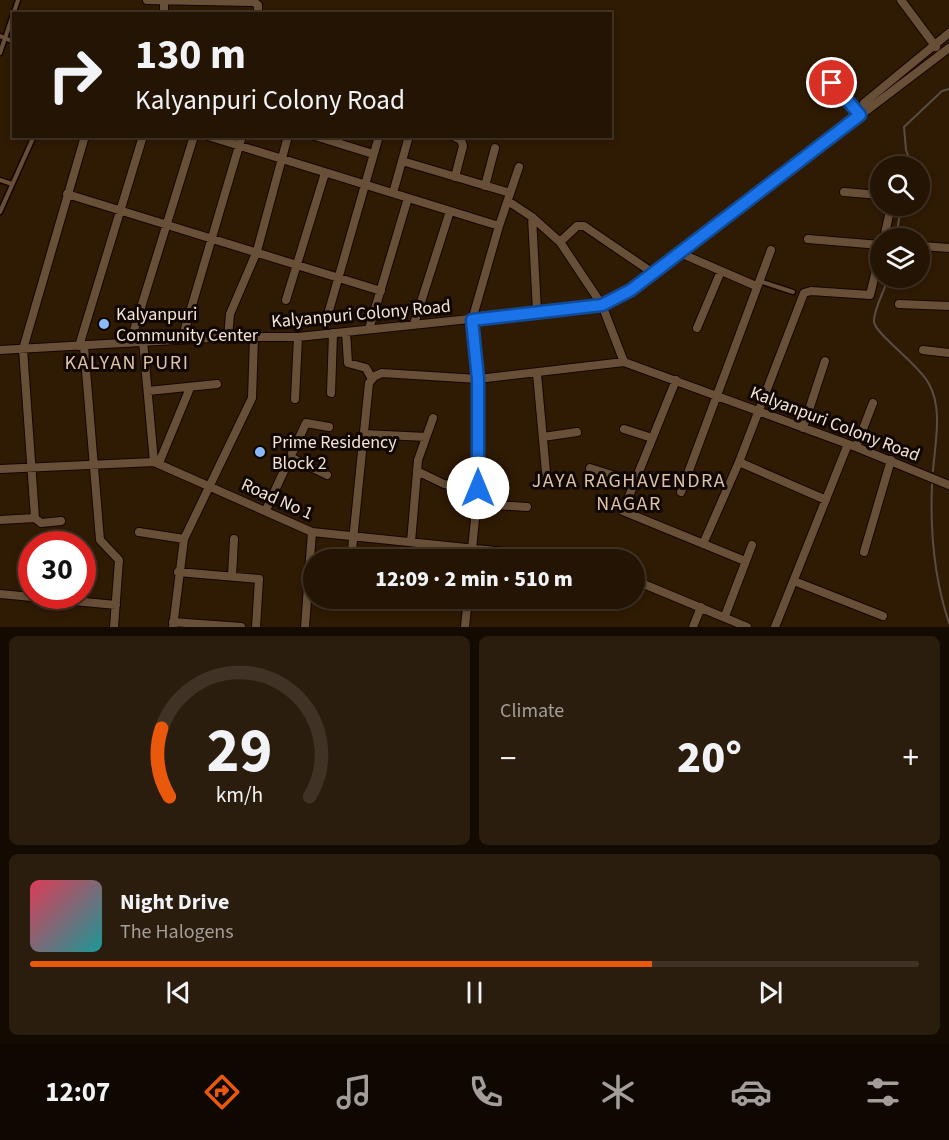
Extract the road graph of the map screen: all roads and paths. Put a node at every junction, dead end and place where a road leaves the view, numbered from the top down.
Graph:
1 (147, 0) edge
2 (900, 0) edge
3 (164, 1) edge
4 (210, 1) edge
5 (258, 12) edge
6 (12, 15) edge
7 (949, 33) edge
8 (3, 37) edge
9 (934, 44) junction
10 (949, 48) edge
11 (0, 53) edge
12 (941, 54) junction
13 (818, 67) dead end
14 (862, 113) junction
15 (33, 138) edge
16 (84, 138) edge
17 (141, 138) edge
18 (193, 138) edge
19 (214, 138) edge
20 (241, 138) edge
21 (288, 138) edge
22 (321, 138) edge
23 (348, 138) edge
24 (378, 138) edge
25 (408, 138) edge
26 (458, 138) edge
27 (346, 145) junction
28 (239, 146) junction
29 (495, 148) dead end
30 (373, 154) junction
31 (283, 159) junction
32 (402, 161) junction
33 (519, 167) dead end
34 (325, 173) junction
35 (455, 177) junction
36 (0, 180) edge
37 (12, 184) junction
38 (366, 185) junction
39 (485, 186) junction
40 (844, 192) dead end
41 (393, 193) junction
42 (67, 194) junction
43 (870, 194) edge
44 (509, 197) junction
45 (408, 198) junction
46 (119, 210) junction
47 (450, 211) junction
48 (0, 212) edge
49 (532, 217) junction
50 (167, 223) junction
51 (499, 226) junction
52 (212, 238) junction
53 (808, 239) dead end
54 (560, 242) junction
55 (870, 244) edge
56 (930, 247) edge
57 (949, 248) edge
58 (771, 250) dead end
59 (257, 251) junction
60 (680, 253) junction
61 (298, 264) junction
62 (721, 271) junction
63 (653, 273) junction
64 (338, 278) junction
65 (757, 284) junction
66 (872, 288) edge
67 (381, 291) junction
68 (793, 292) dead end
69 (286, 300) dead end
70 (899, 304) dead end
71 (602, 305) junction
72 (949, 306) edge
73 (537, 311) junction
74 (328, 314) dead end
75 (472, 320) junction
76 (414, 324) junction
77 (697, 328) dead end
78 (369, 329) junction
79 (346, 332) junction
80 (333, 333) junction
81 (228, 337) junction
82 (254, 337) junction
83 (298, 337) junction
84 (182, 339) junction
85 (143, 341) junction
86 (130, 343) junction
87 (82, 346) junction
88 (23, 349) junction
89 (0, 350) edge
90 (923, 351) dead end
91 (949, 353) edge
92 (825, 360) dead end
93 (624, 362) junction
94 (537, 374) junction
95 (372, 379) junction
96 (478, 379) junction
97 (676, 380) junction
98 (217, 384) dead end
99 (190, 388) junction
100 (148, 391) junction
101 (331, 393) dead end
102 (716, 394) junction
103 (295, 399) dead end
104 (873, 403) dead end
105 (758, 411) junction
106 (433, 418) dead end
107 (329, 427) dead end
108 (804, 428) junction
109 (624, 429) dead end
110 (576, 432) dead end
111 (364, 434) junction
112 (426, 437) junction
113 (543, 437) junction
114 (652, 438) junction
115 (852, 445) junction
116 (290, 457) junction
117 (891, 460) junction
118 (739, 462) junction
119 (157, 463) junction
120 (94, 464) junction
121 (32, 468) junction
122 (590, 468) dead end
123 (0, 469) edge
124 (417, 471) junction
125 (327, 475) dead end
126 (634, 482) junction
127 (548, 483) dead end
128 (946, 484) edge
129 (210, 487) junction
130 (478, 488) junction
131 (681, 492) dead end
132 (826, 500) junction
133 (477, 504) junction
134 (527, 507) dead end
135 (266, 510) junction
136 (35, 518) junction
137 (0, 520) edge
138 (61, 521) dead end
139 (139, 532) dead end
140 (312, 532) junction
141 (354, 536) junction
142 (184, 539) junction
143 (234, 539) dead end
144 (411, 542) junction
145 (703, 544) junction
146 (752, 545) dead end
147 (312, 549) edge
148 (352, 549) edge
149 (464, 549) edge
150 (472, 549) edge
151 (864, 552) dead end
152 (744, 561) junction
153 (178, 572) junction
154 (232, 576) junction
155 (794, 581) junction
156 (645, 584) edge
157 (0, 594) edge
158 (18, 595) edge
159 (96, 602) edge
160 (116, 605) junction
161 (701, 607) junction
162 (307, 609) edge
163 (467, 609) edge
164 (725, 616) junction
165 (883, 616) dead end
166 (173, 625) edge
167 (114, 627) edge
168 (241, 627) edge
169 (256, 627) edge
170 (304, 627) edge
171 (465, 627) edge
172 (693, 627) edge
173 (747, 627) edge
174 (775, 627) edge

1 - 3 street
2 - 9 street
3 - 4 street
4 - 5 street
6 - 8 lane
7 - 9 street
8 - 11 lane
9 - 12 street
9 - 14 street
10 - 12 street
12 - 14 street
13 - 14 street
14 - 60 street
15 - 37 lane
16 - 42 street
17 - 46 street
18 - 50 street
19 - 28 street
20 - 28 street
21 - 31 street
22 - 27 street
23 - 27 street
24 - 30 street
25 - 32 street
26 - 35 street
27 - 30 street
28 - 31 street
28 - 52 street
29 - 39 street
30 - 38 street
31 - 34 street
31 - 59 street
32 - 35 street
32 - 41 street
33 - 44 street
34 - 38 street
34 - 61 street
35 - 39 street
36 - 37 lane
37 - 48 lane
38 - 41 street
38 - 64 street
39 - 44 street
40 - 43 street
41 - 45 street
42 - 46 street
42 - 88 street
44 - 49 street
44 - 51 street
45 - 47 street
45 - 67 street
46 - 50 street
46 - 87 street
47 - 51 street
47 - 76 street
49 - 54 street
49 - 73 street
50 - 52 street
50 - 86 street
51 - 75 street
52 - 59 street
52 - 84 street
53 - 55 street
54 - 63 street
54 - 71 street
56 - 57 street
58 - 65 street
59 - 61 street
59 - 81 street
60 - 62 street
60 - 63 street
61 - 64 street
61 - 69 street
62 - 65 street
62 - 77 street
63 - 71 street
64 - 67 street
64 - 74 street
65 - 68 lane
65 - 102 street
66 - 105 street
67 - 78 street
70 - 72 street
71 - 73 street, Kalyanpuri Colony Road
71 - 93 street
73 - 75 street, Kalyanpuri Colony Road
75 - 76 street, Kalyanpuri Colony Road
75 - 96 street
76 - 78 street, Kalyanpuri Colony Road
78 - 79 street, Kalyanpuri Colony Road
79 - 80 street, Kalyanpuri Colony Road
79 - 95 street
80 - 83 street, Kalyanpuri Colony Road
80 - 101 street
81 - 82 street, Kalyanpuri Colony Road
81 - 84 street, Kalyanpuri Colony Road
82 - 83 street, Kalyanpuri Colony Road
82 - 129 street
83 - 103 street
84 - 85 street, Kalyanpuri Colony Road
85 - 86 street, Kalyanpuri Colony Road
85 - 100 street
86 - 87 street, Kalyanpuri Colony Road
87 - 88 street, Kalyanpuri Colony Road
87 - 120 street
88 - 89 street, Kalyanpuri Colony Road
88 - 121 street
90 - 91 street
92 - 108 street
93 - 94 street
93 - 97 street, Kalyanpuri Colony Road
94 - 96 street
94 - 113 street
95 - 96 street
95 - 111 street
96 - 130 street
97 - 102 street, Kalyanpuri Colony Road
97 - 114 street
98 - 99 street
99 - 100 street
99 - 119 street
100 - 119 street
102 - 105 street, Kalyanpuri Colony Road
102 - 131 street
104 - 115 street
105 - 108 street, Kalyanpuri Colony Road
105 - 118 street
106 - 112 street
107 - 116 street
108 - 115 street, Kalyanpuri Colony Road
109 - 114 street
110 - 113 street
111 - 112 street
111 - 141 street
112 - 124 street
113 - 127 street
114 - 126 street
115 - 117 street, Kalyanpuri Colony Road
115 - 132 street
116 - 125 street
116 - 135 street
117 - 128 street, Kalyanpuri Colony Road
117 - 151 street
118 - 132 street
118 - 145 street
119 - 120 street, Road No 1
119 - 129 street, Road No 1
120 - 121 street, Road No 1
120 - 160 street
121 - 123 street, Road No 1
121 - 136 street
122 - 126 street
124 - 130 street
124 - 144 street
126 - 145 street
129 - 135 street, Road No 1
129 - 142 street
130 - 133 street
132 - 155 street
133 - 134 street
133 - 150 street
135 - 140 street, Road No 1
136 - 137 street
136 - 138 street
139 - 142 street
140 - 141 street, Road No 1
140 - 147 street
141 - 144 street, Road No 1
141 - 148 street
142 - 153 street
143 - 154 street
144 - 149 street, Road No 1
145 - 152 street
146 - 152 street
152 - 164 street
153 - 154 street
153 - 166 street
154 - 169 street
155 - 165 street
155 - 174 street
156 - 161 street
157 - 158 street
159 - 160 street
160 - 167 street
161 - 164 street
161 - 172 street
162 - 170 street
163 - 171 street
164 - 173 street
166 - 168 street

